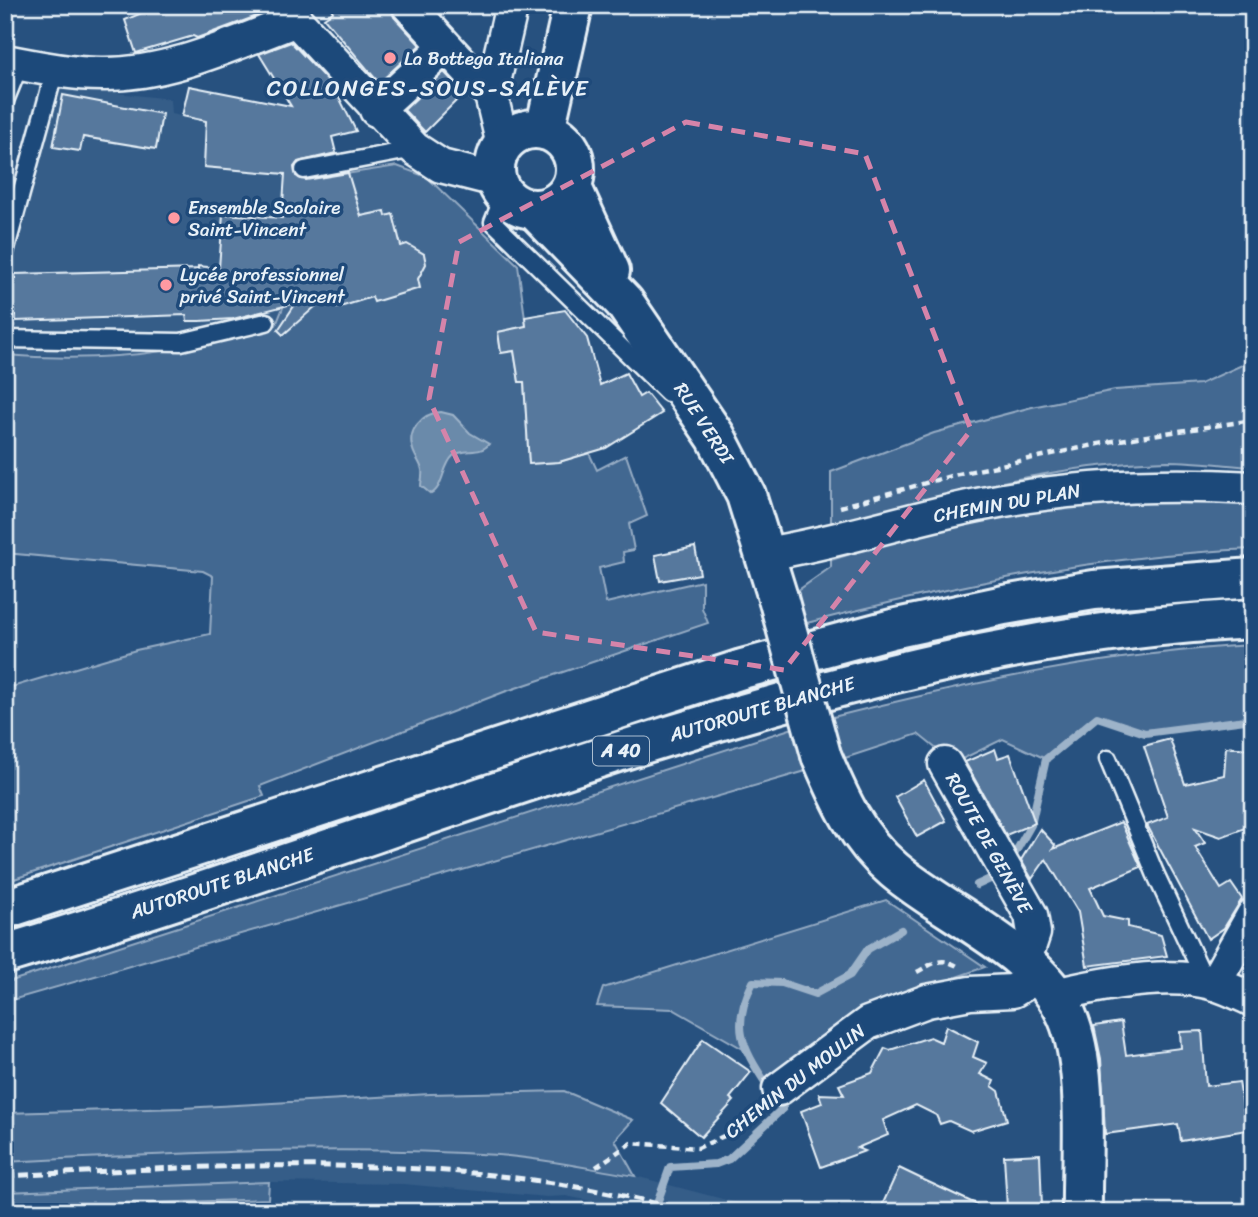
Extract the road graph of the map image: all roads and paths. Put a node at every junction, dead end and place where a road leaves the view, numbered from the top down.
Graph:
1 (408, 5) edge
2 (512, 5) edge
3 (572, 5) edge
4 (288, 13) edge
5 (445, 47) junction
6 (13, 62) edge
7 (55, 70) junction
8 (491, 95) junction
9 (5, 101) edge
10 (376, 110) junction
11 (545, 130) junction
12 (415, 149) junction
13 (304, 170) dead end
14 (509, 182) junction
15 (572, 188) junction
16 (5, 252) edge
17 (624, 302) junction
18 (265, 322) dead end
19 (5, 339) edge
20 (1253, 420) edge
21 (716, 437) junction
22 (1253, 488) edge
23 (837, 508) dead end
24 (765, 554) junction
25 (1253, 578) edge
26 (1253, 619) edge
27 (1108, 759) dead end
28 (945, 764) dead end
29 (5, 909) edge
30 (1253, 915) edge
31 (5, 954) edge
32 (1039, 978) junction
33 (1210, 983) junction
34 (1253, 1000) edge
35 (779, 1089) joint
36 (596, 1167) dead end
37 (1082, 1212) edge

1 - 5 street
2 - 8 street
3 - 11 main road
4 - 7 street
4 - 10 street
5 - 8 street
5 - 10 street
6 - 7 street
6 - 9 lane
7 - 16 lane
8 - 14 street
10 - 12 street
11 - 14 main road
11 - 15 main road
12 - 13 lane
12 - 14 street
14 - 15 main road
14 - 17 main road, RUE VERDI
14 - 21 lane
15 - 17 main road, RUE VERDI
17 - 21 main road, RUE VERDI
18 - 19 lane
20 - 23 path
21 - 24 main road, RUE VERDI
22 - 24 street, CHEMIN DU PLAN
24 - 32 main road, RUE VERDI, bridge
25 - 29 main road, A 40
26 - 31 main road, AUTOROUTE BLANCHE / A 40
27 - 33 lane
28 - 32 street, ROUTE DE GENÈVE
30 - 33 street
32 - 33 street, CHEMIN DU MOULIN
32 - 35 street, CHEMIN DU MOULIN
32 - 37 main road
33 - 34 street, CHEMIN DU MOULIN
35 - 36 path, CHEMIN DU MOULIN

